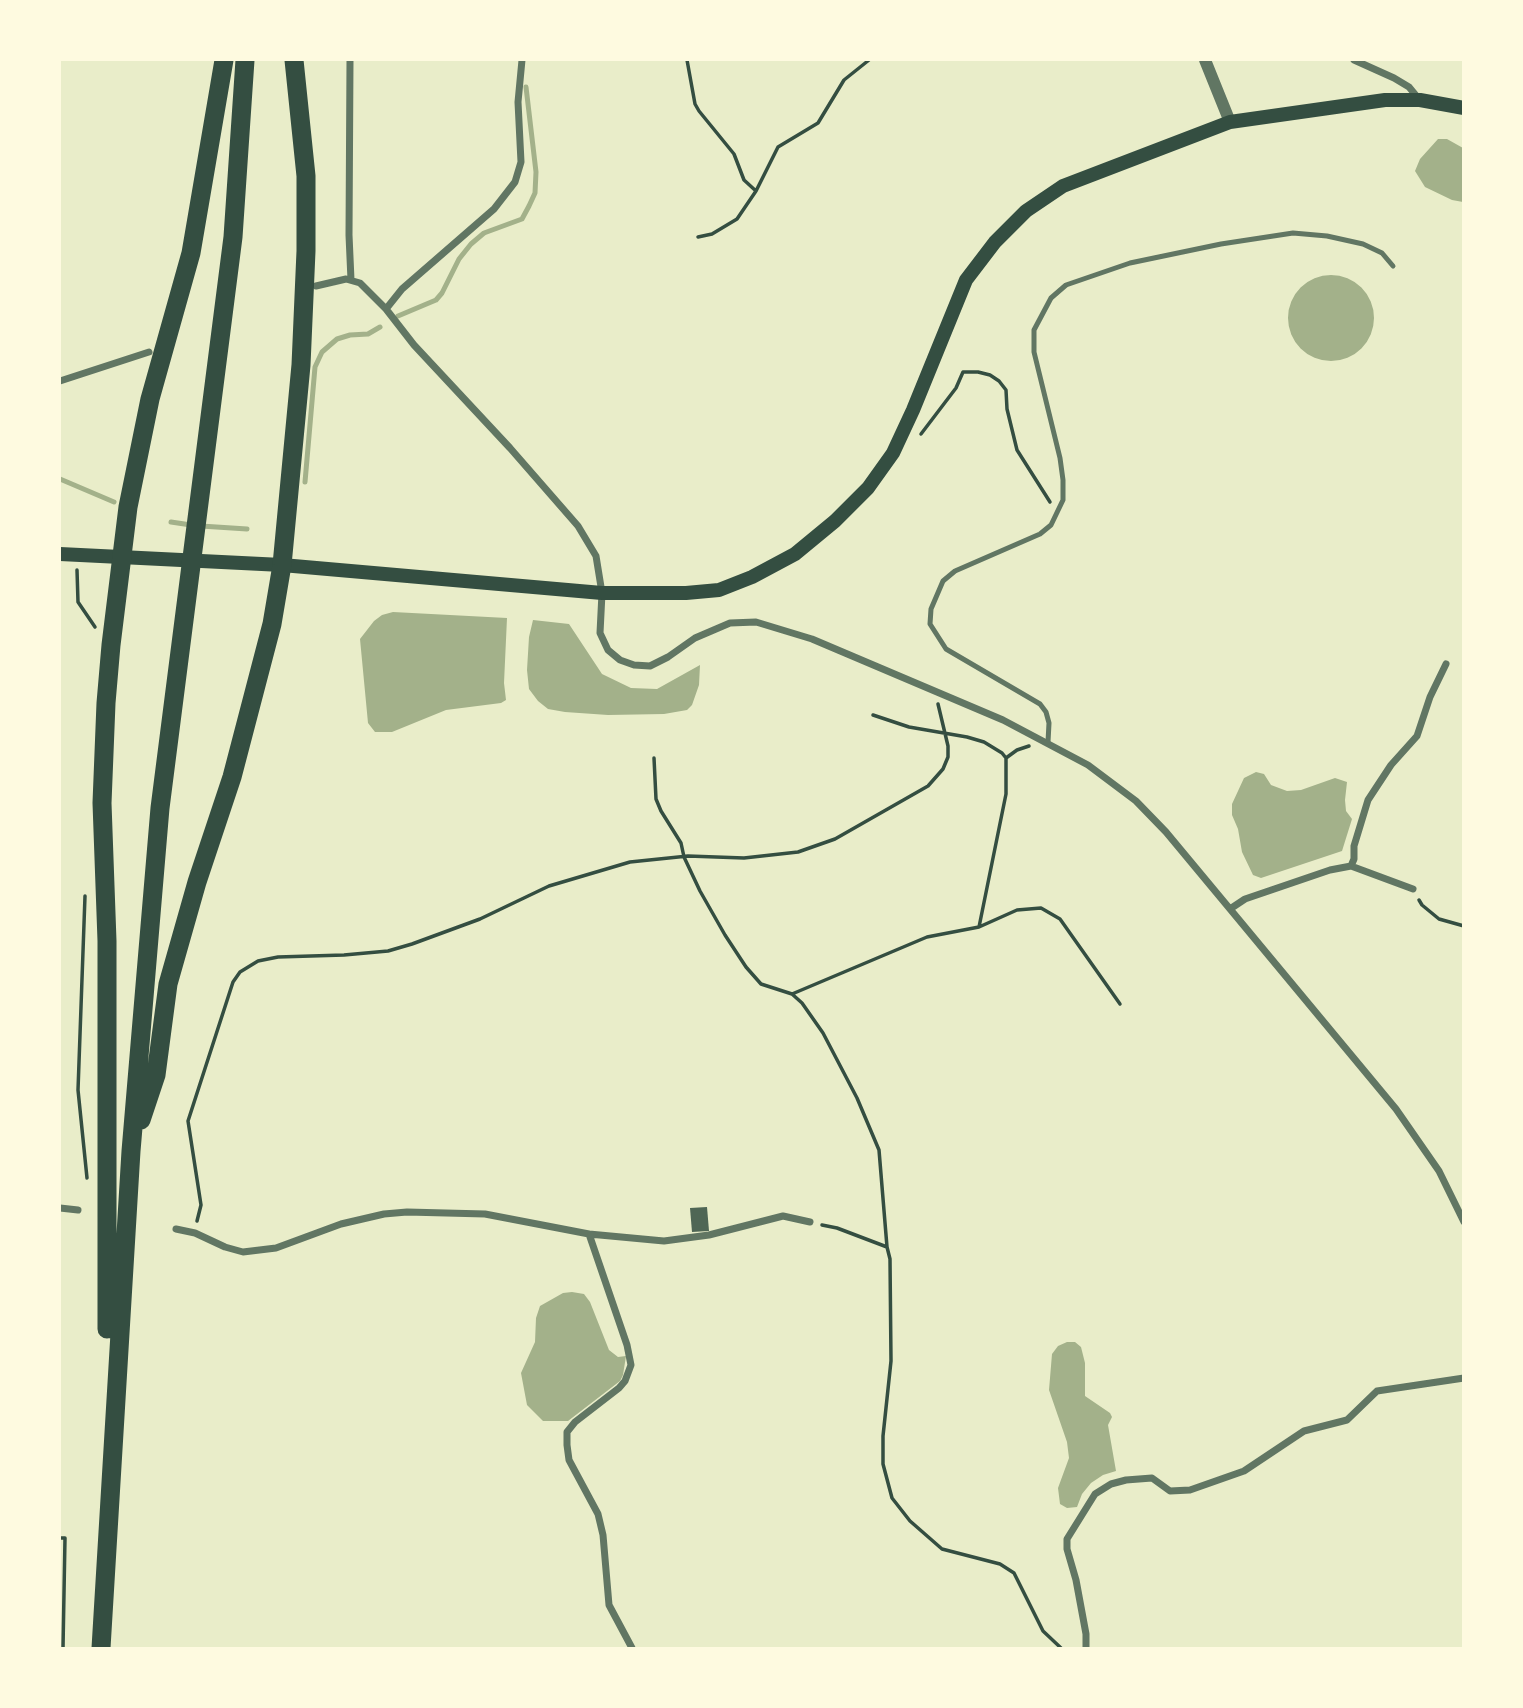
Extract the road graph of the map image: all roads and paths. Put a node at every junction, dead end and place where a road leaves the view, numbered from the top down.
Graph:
1 (224, 60) edge
2 (245, 60) edge
3 (294, 60) edge
4 (350, 60) edge
5 (522, 60) edge
6 (687, 60) edge
7 (869, 60) edge
8 (1205, 60) edge
9 (1354, 60) edge
10 (1420, 100) junction
11 (1464, 108) edge
12 (1230, 122) junction
13 (756, 191) junction
14 (698, 237) dead end
15 (1393, 266) dead end
16 (351, 280) junction
17 (316, 286) dead end
18 (386, 309) junction
19 (149, 352) dead end
20 (60, 381) edge
21 (892, 453) junction
22 (1058, 512) junction
23 (60, 554) edge
24 (122, 556) junction
25 (282, 565) junction
26 (602, 593) junction
27 (1446, 664) dead end
28 (942, 695) junction
29 (873, 715) dead end
30 (946, 734) junction
31 (1048, 742) junction
32 (654, 758) dead end
33 (684, 857) junction
34 (1351, 866) junction
35 (1413, 889) joint
36 (1230, 908) junction
37 (1464, 926) edge
38 (979, 927) junction
39 (792, 994) junction
40 (1120, 1004) dead end
41 (131, 1151) junction
42 (60, 1208) edge
43 (78, 1210) dead end
44 (810, 1222) joint
45 (1464, 1222) edge
46 (176, 1229) dead end
47 (195, 1233) junction
48 (589, 1234) junction
49 (887, 1247) junction
50 (1464, 1378) edge
51 (107, 1526) junction
52 (60, 1538) edge
53 (63, 1648) edge
54 (101, 1648) edge
55 (632, 1648) edge
56 (1062, 1648) edge
57 (1086, 1648) edge

1 - 24 highway
2 - 41 highway
3 - 25 highway
4 - 16 street
5 - 18 street
6 - 13 path
7 - 13 path
8 - 12 street
9 - 10 street
10 - 11 main road
10 - 12 main road
12 - 21 main road
13 - 14 path
15 - 22 lane
16 - 17 street
16 - 18 street
18 - 26 street
19 - 20 street
21 - 22 path
21 - 26 main road
22 - 31 lane
23 - 24 main road
24 - 25 main road
24 - 51 highway
25 - 26 main road
25 - 41 highway
26 - 28 street
27 - 34 street
28 - 30 path
28 - 31 street
29 - 30 path
30 - 33 path
30 - 38 path
31 - 36 street
32 - 33 path
33 - 39 path
33 - 47 path
34 - 35 street
34 - 36 street
35 - 37 path
36 - 45 street
38 - 39 path
38 - 40 path
39 - 49 path
41 - 51 highway
42 - 43 street
44 - 48 street
44 - 49 path
46 - 47 street
47 - 48 street
48 - 55 street
49 - 56 path
50 - 57 street
51 - 54 highway
52 - 53 path

